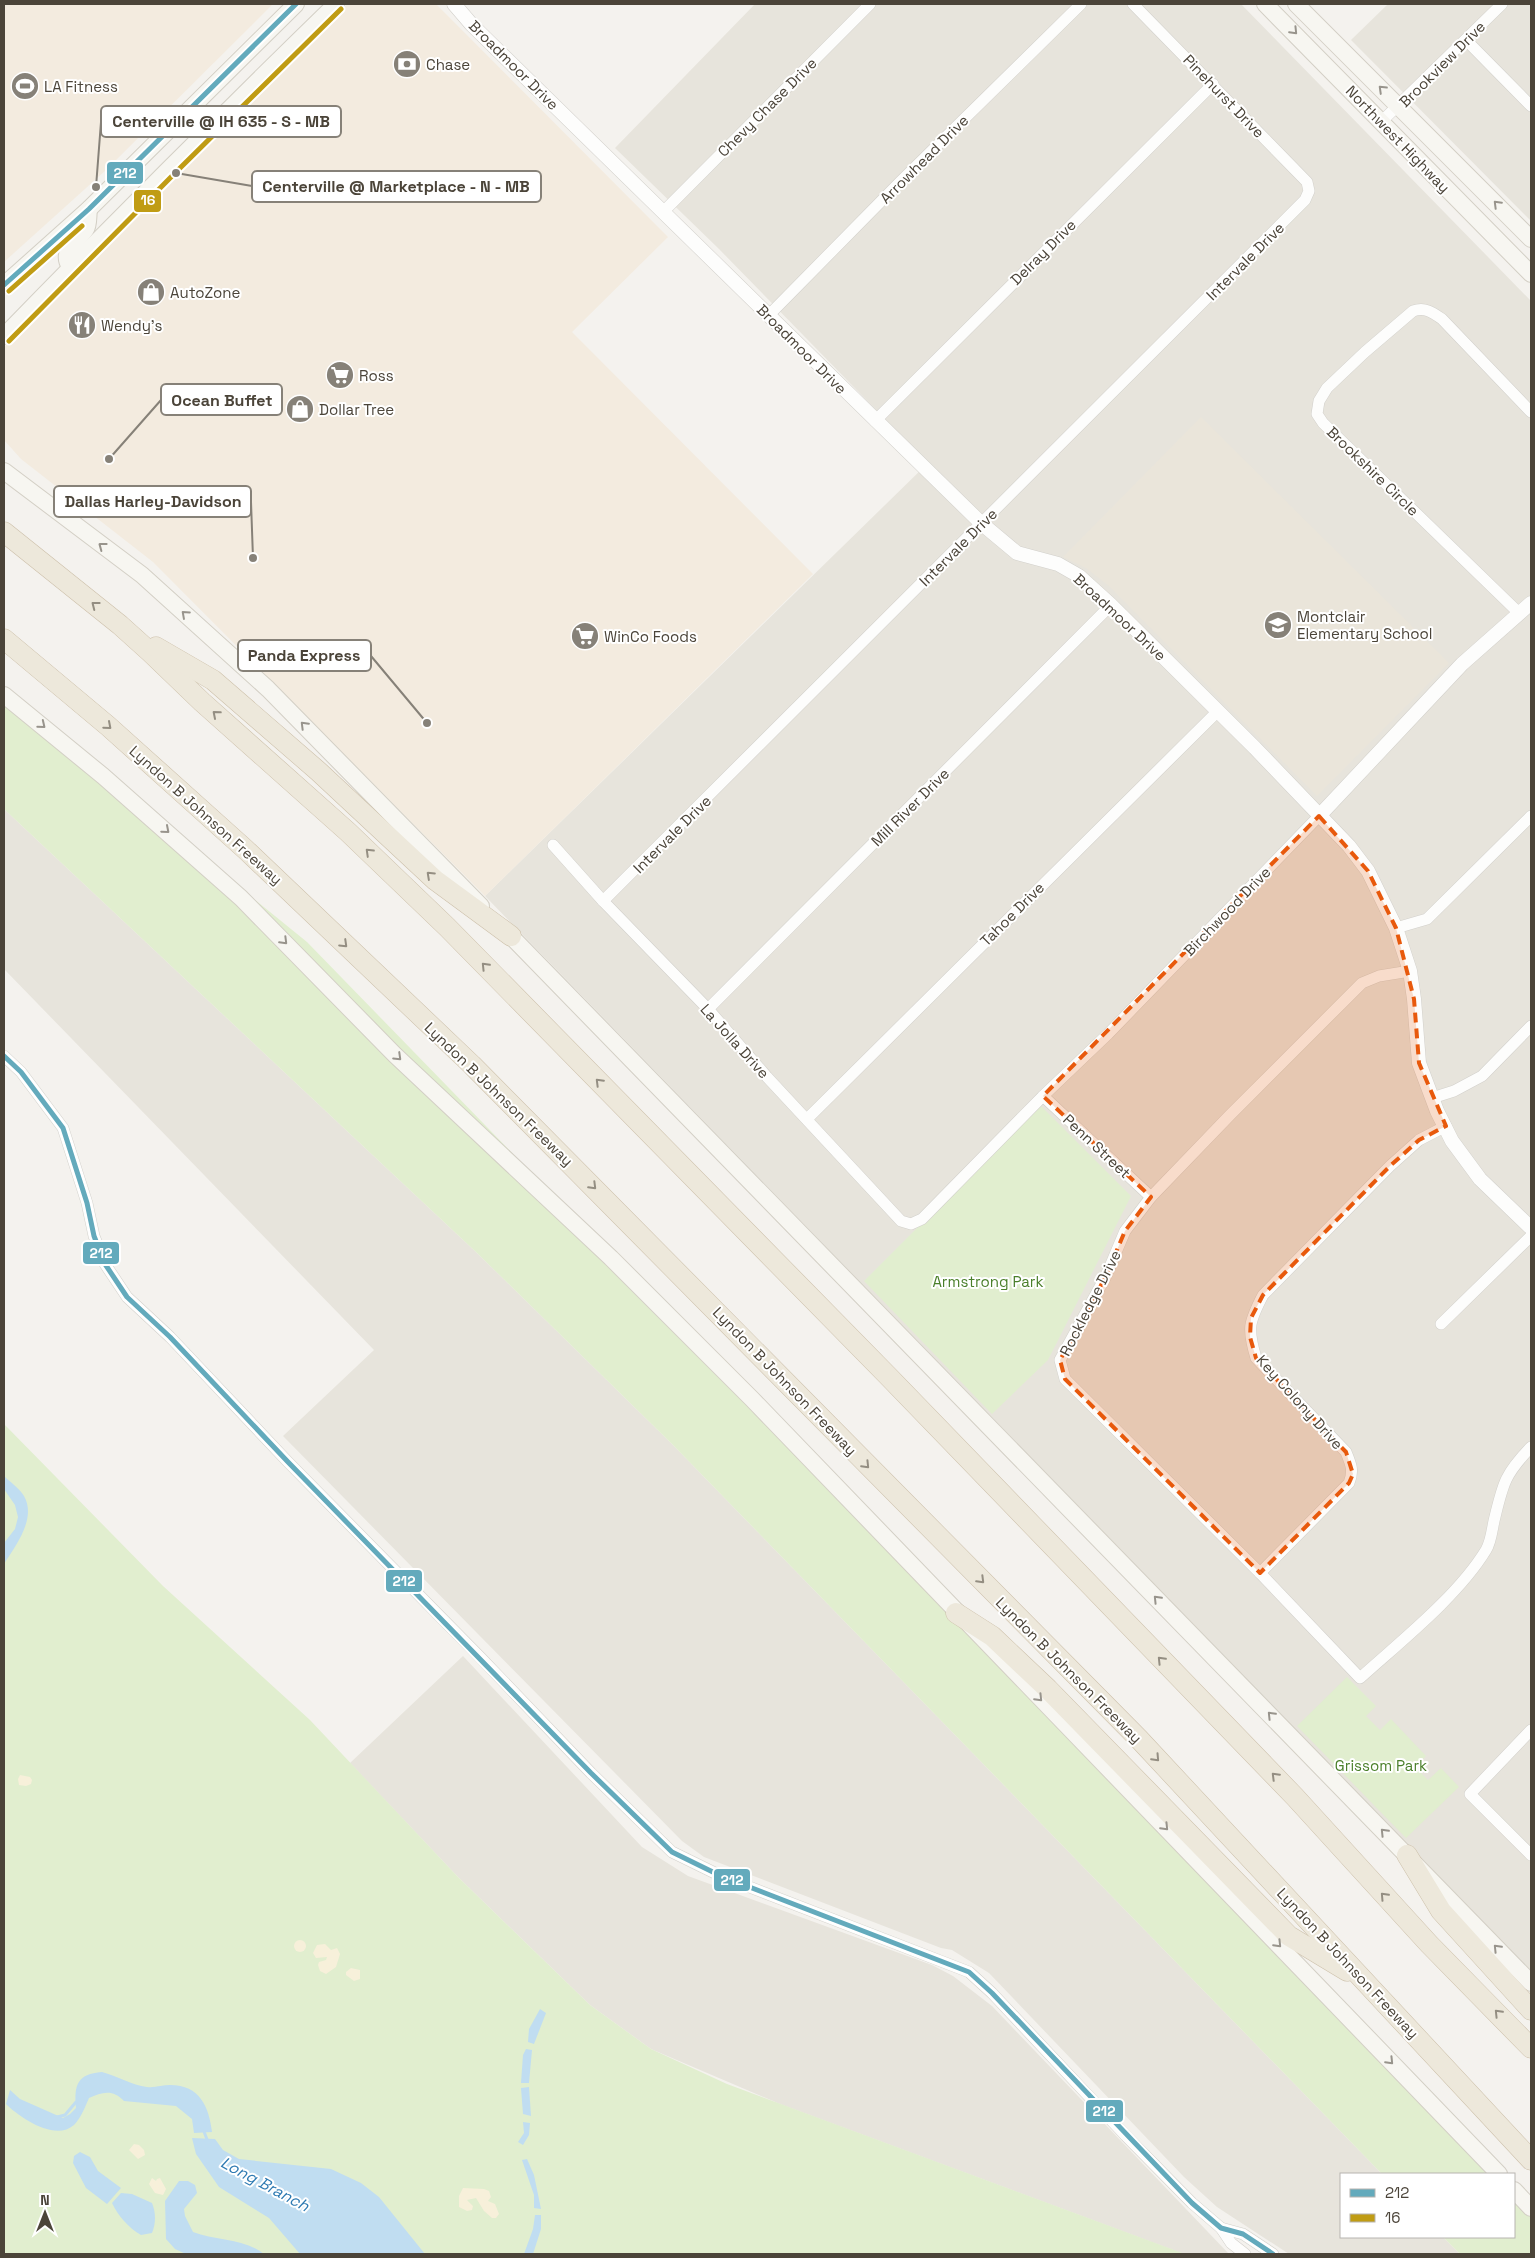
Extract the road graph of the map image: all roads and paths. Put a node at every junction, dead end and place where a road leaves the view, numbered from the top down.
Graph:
1 (336, 4) edge
2 (454, 4) edge
3 (870, 4) edge
4 (1081, 4) edge
5 (1134, 4) edge
6 (1265, 4) edge
7 (1296, 4) edge
8 (1502, 4) edge
9 (295, 5) edge
10 (1466, 40) junction
11 (279, 60) junction
12 (1213, 84) junction
13 (1400, 106) junction
14 (1531, 106) edge
15 (1381, 122) junction
16 (1309, 191) joint
17 (89, 209) junction
18 (664, 211) junction
19 (1531, 239) edge
20 (70, 267) junction
21 (1531, 274) edge
22 (4, 285) edge
23 (768, 316) junction
24 (4, 336) edge
25 (1531, 412) edge
26 (875, 420) junction
27 (4, 471) edge
28 (981, 523) junction
29 (4, 532) edge
30 (1531, 603) edge
31 (1112, 605) junction
32 (1520, 614) junction
33 (120, 625) junction
34 (4, 639) edge
35 (4, 695) edge
36 (1218, 711) junction
37 (1319, 816) junction
38 (1531, 816) edge
39 (553, 845) dead end
40 (603, 901) junction
41 (1396, 928) junction
42 (511, 936) junction
43 (1410, 971) junction
44 (708, 1009) junction
45 (1531, 1026) edge
46 (4, 1056) edge
47 (1043, 1096) junction
48 (1432, 1098) junction
49 (807, 1119) junction
50 (1446, 1126) junction
51 (1151, 1197) junction
52 (922, 1219) joint
53 (1531, 1228) edge
54 (1531, 1236) edge
55 (1441, 1324) dead end
56 (1531, 1447) edge
57 (1260, 1573) junction
58 (956, 1613) junction
59 (1531, 1730) edge
60 (1407, 1855) junction
61 (1531, 1855) edge
62 (1531, 1983) edge
63 (1368, 1984) junction
64 (1531, 2010) edge
65 (1531, 2048) edge
66 (1531, 2160) edge
67 (1498, 2173) edge
68 (1515, 2191) edge
69 (1531, 2208) edge
70 (1221, 2228) junction
71 (1245, 2254) edge
72 (1273, 2254) edge

1 - 11 main road
2 - 18 street, Broadmoor Drive
3 - 18 street, Chevy Chase Drive
4 - 23 street, Arrowhead Drive
5 - 12 street, Pinehurst Drive
6 -> 15 main road, Northwest Highway
13 -> 7 main road, Northwest Highway
8 - 10 street, Brookview Drive
9 - 11 main road
9 - 17 main road
10 - 13 street, Brookview Drive
10 - 14 street
11 - 20 main road
12 - 16 street, Pinehurst Drive
12 - 26 street, Delray Drive
13 - 15 street, Brookview Drive
19 -> 13 main road, Northwest Highway
15 - 21 main road, Northwest Highway
16 - 28 street, Intervale Drive
17 - 20 main road
17 - 22 main road
18 - 23 street, Broadmoor Drive
20 - 24 main road
23 - 26 street, Broadmoor Drive
25 - 32 street, Brookshire Circle
26 - 28 street, Broadmoor Drive
42 -> 27 main road
28 - 31 street, Broadmoor Drive
28 - 40 street, Intervale Drive
33 -> 29 highway
30 - 32 street, Birchwood Drive
31 - 36 street, Broadmoor Drive
31 - 44 street, Mill River Drive
32 - 37 street, Birchwood Drive
42 -> 33 highway
65 -> 33 highway
34 -> 63 highway, Lyndon B Johnson Freeway
35 -> 58 main road
36 - 37 street, Broadmoor Drive
36 - 49 street, Tahoe Drive
37 - 41 street, Broadmoor Drive
37 - 47 street, Birchwood Drive
38 - 41 street
39 - 40 street, La Jolla Drive
40 - 44 street, La Jolla Drive
41 - 43 street, Broadmoor Drive
60 -> 42 main road
43 - 48 street, Broadmoor Drive
43 - 51 street, Rockledge Drive
44 - 49 street, La Jolla Drive
45 - 48 street
46 - 70 street
47 - 51 street, Penn Street
47 - 52 street, Birchwood Drive
48 - 50 street, Broadmoor Drive
49 - 52 street, La Jolla Drive
50 - 53 street, Broadmoor Drive
50 - 57 street, Key Colony Drive
51 - 57 street, Rockledge Drive
54 - 55 street
56 - 57 street, Rockledge Drive
58 - 63 highway
58 -> 67 main road
59 - 61 street
62 -> 60 main road
60 - 64 highway
63 - 66 highway, Lyndon B Johnson Freeway
68 - 69 main road
70 - 71 street
70 - 72 street

